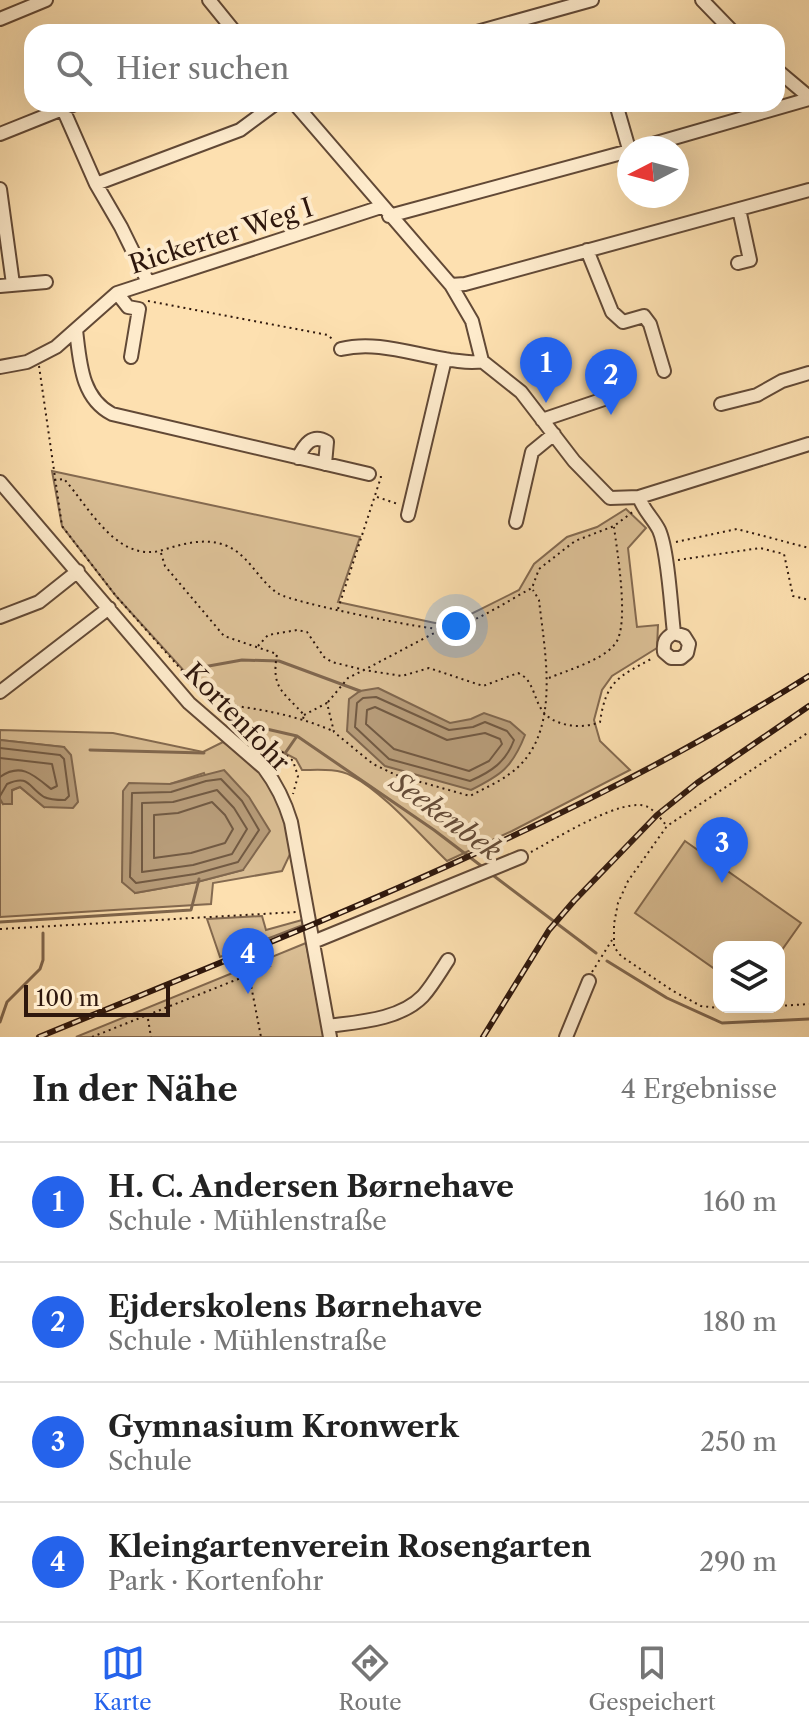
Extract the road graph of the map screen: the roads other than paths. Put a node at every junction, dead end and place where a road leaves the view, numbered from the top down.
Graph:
1 (46, 0) edge
2 (209, 0) edge
3 (592, 0) edge
4 (702, 0) edge
5 (0, 19) edge
6 (228, 24) edge
7 (506, 24) edge
8 (725, 24) edge
9 (785, 77) edge
10 (809, 98) edge
11 (785, 105) edge
12 (56, 112) edge
13 (71, 112) edge
14 (264, 112) edge
15 (302, 112) edge
16 (618, 112) edge
17 (761, 112) edge
18 (0, 134) edge
19 (625, 136) edge
20 (680, 136) edge
21 (617, 153) edge
22 (96, 184) junction
23 (0, 189) edge
24 (809, 190) edge
25 (739, 209) junction
26 (385, 211) junction
27 (3, 224) edge
28 (587, 250) junction
29 (738, 263) dead end
30 (46, 282) dead end
31 (148, 282) junction
32 (7, 285) edge
33 (451, 285) junction
34 (117, 293) junction
35 (76, 330) junction
36 (341, 349) road end
37 (131, 357) dead end
38 (445, 359) junction
39 (482, 361) junction
40 (0, 367) edge
41 (664, 371) dead end
42 (809, 373) edge
43 (607, 398) dead end
44 (721, 404) dead end
45 (542, 420) junction
46 (554, 434) junction
47 (809, 444) edge
48 (298, 458) junction
49 (325, 464) junction
50 (369, 474) road end
51 (0, 482) edge
52 (640, 501) junction
53 (409, 511) road end
54 (516, 522) dead end
55 (78, 571) junction
56 (109, 608) junction
57 (0, 617) edge
58 (674, 633) junction
59 (0, 692) edge
60 (521, 857) road end
61 (313, 942) junction
62 (448, 960) dead end
63 (589, 981) dead end
64 (329, 1032) edge
65 (566, 1037) edge

1 - 5 street
2 - 6 street
3 - 7 street
4 - 8 street
9 - 10 street
10 - 11 street
12 - 18 street
13 - 22 street
14 - 22 street
15 - 26 street
16 - 19 street
17 - 20 street
21 - 26 street, Rickerter Weg I
22 - 31 street
23 - 27 street
24 - 25 street
25 - 28 street
25 - 29 street
26 - 31 street, Rickerter Weg I
26 - 33 street
27 - 32 street
28 - 33 street
28 - 41 street
30 - 32 street
31 - 34 street, Rickerter Weg I
33 - 39 street
34 - 35 street, Rickerter Weg I
34 - 37 street
35 - 40 street, Rickerter Weg I
35 - 48 street
36 - 38 street
38 - 39 street
38 - 53 street
39 - 45 street
42 - 44 street
43 - 45 street
45 - 46 street
46 - 52 street
46 - 54 street
47 - 52 street
48 - 49 street
48 - 49 street
49 - 50 street
51 - 55 street, Kortenfohr
52 - 58 street
55 - 56 street, Kortenfohr
55 - 57 street
56 - 59 street
56 - 61 street, Kortenfohr
58 - 58 street
60 - 61 street
61 - 64 street, Kortenfohr
62 - 64 street
63 - 65 street

